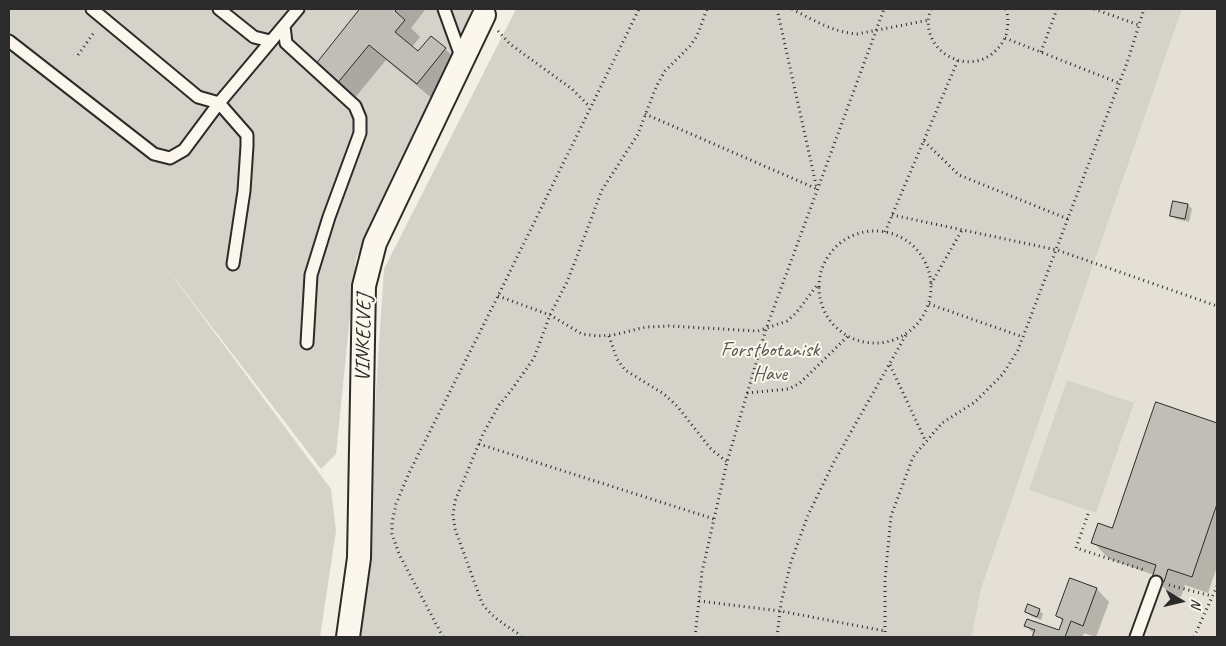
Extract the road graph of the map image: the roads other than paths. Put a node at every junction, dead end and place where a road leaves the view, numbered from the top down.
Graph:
1 (92, 9) edge
2 (219, 9) edge
3 (298, 9) edge
4 (444, 9) edge
5 (480, 12) edge
6 (284, 26) junction
7 (9, 41) edge
8 (270, 41) junction
9 (463, 59) junction
10 (219, 103) junction
11 (233, 264) dead end
12 (307, 343) dead end
13 (1156, 582) road end
14 (348, 637) edge
15 (1136, 637) edge

1 - 10 lane
2 - 8 lane
3 - 6 lane
4 - 9 lane
5 - 9 street, VINKELVEJ
6 - 8 lane
6 - 12 lane
7 - 10 lane
8 - 10 lane
9 - 14 street, VINKELVEJ
10 - 11 lane
13 - 15 lane

